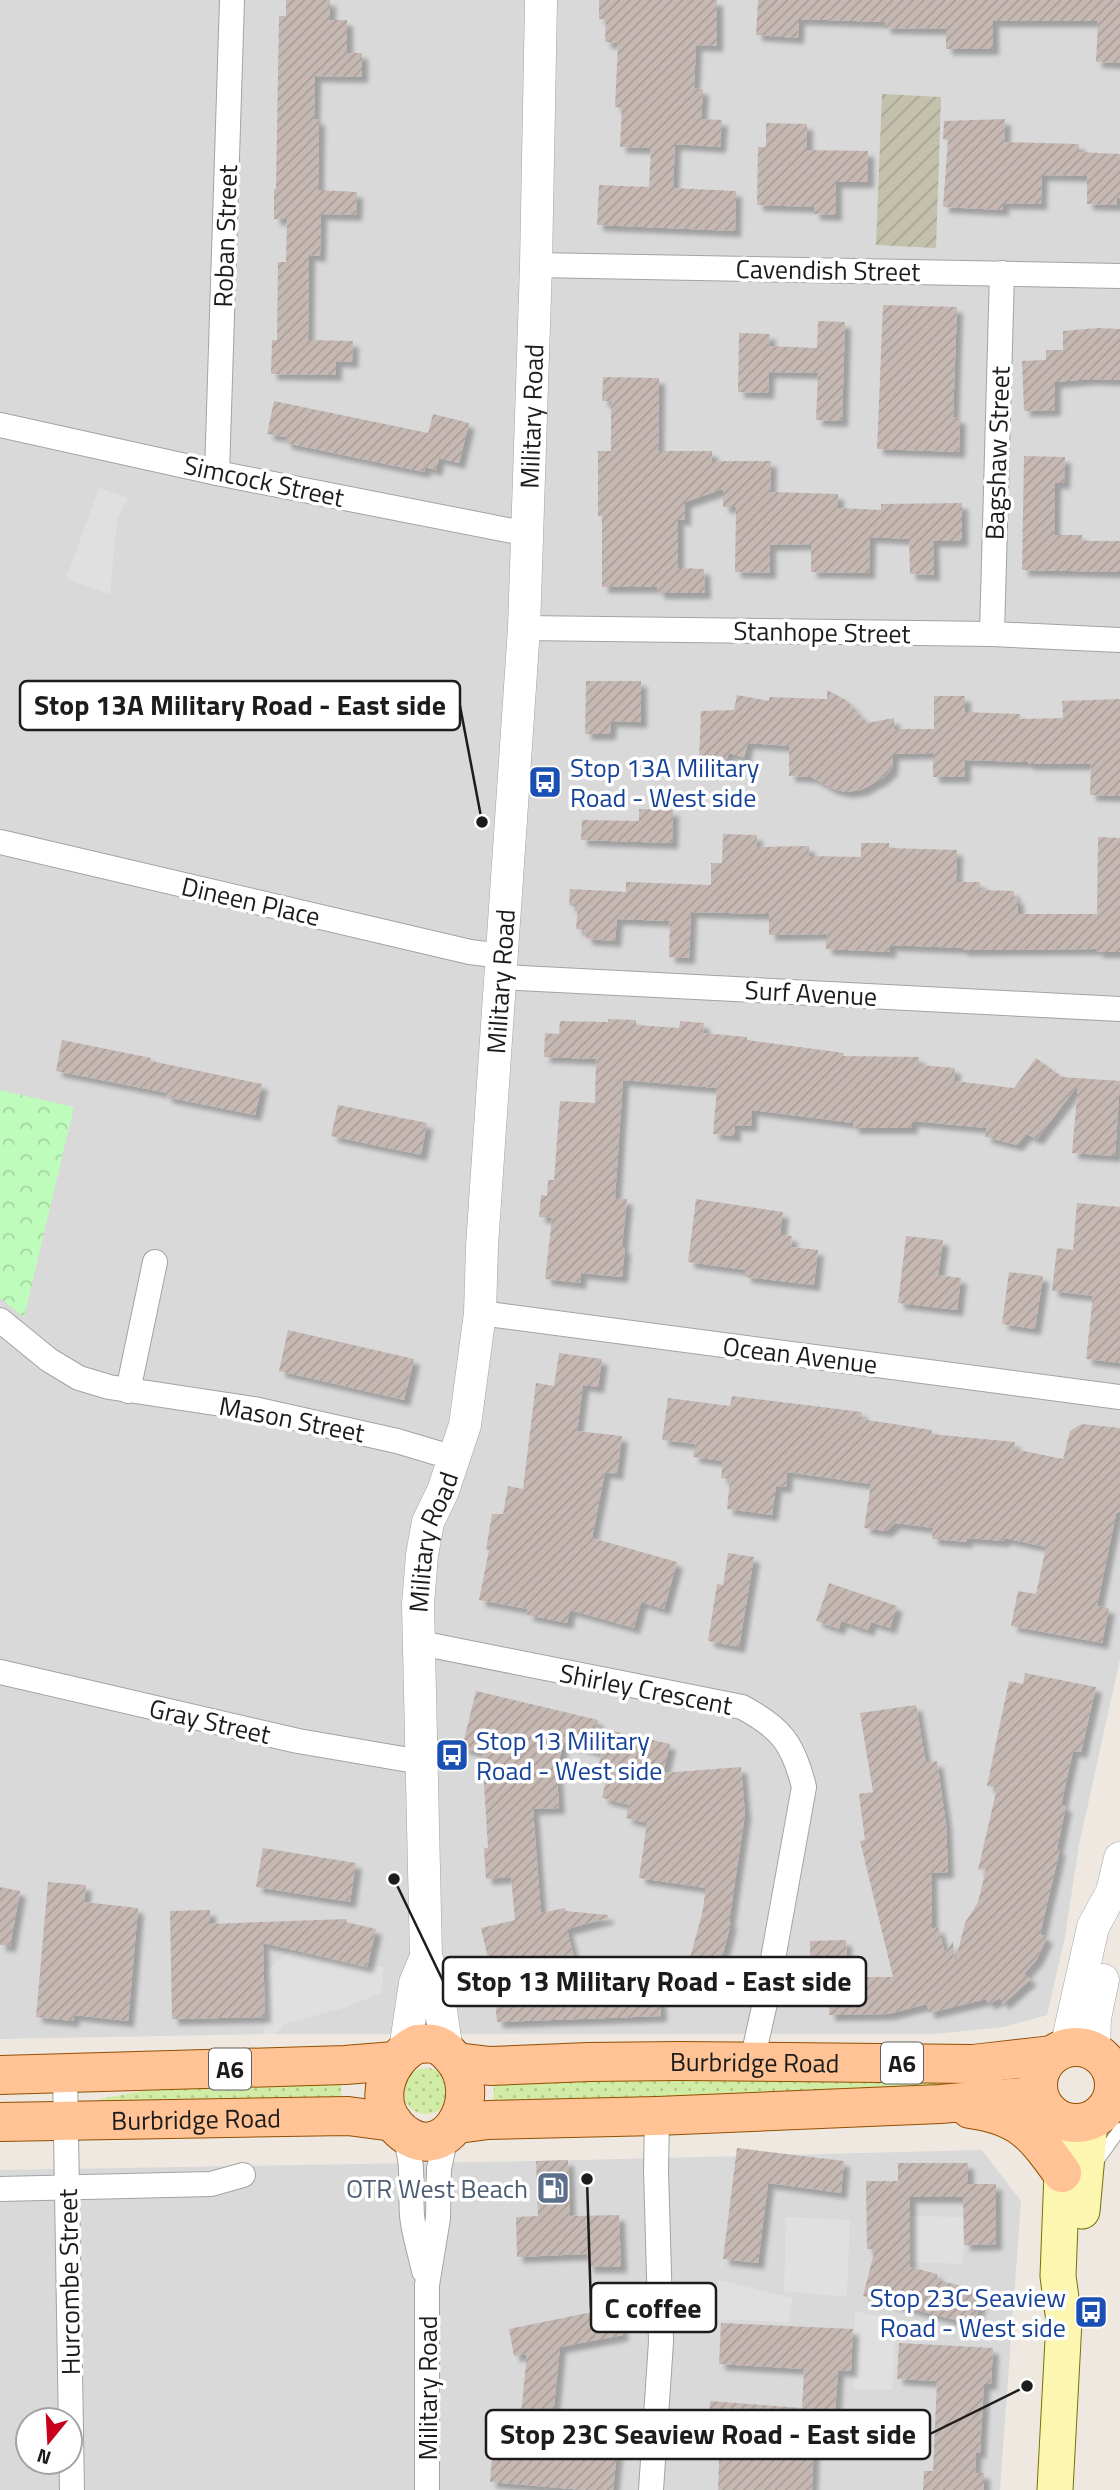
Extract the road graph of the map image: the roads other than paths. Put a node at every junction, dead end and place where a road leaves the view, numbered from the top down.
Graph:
1 (232, 0) edge
2 (541, 0) edge
3 (536, 265) junction
4 (1002, 273) junction
5 (1120, 275) edge
6 (0, 425) edge
7 (217, 473) junction
8 (528, 534) junction
9 (524, 628) junction
10 (992, 634) junction
11 (1120, 640) edge
12 (0, 842) edge
13 (502, 967) junction
14 (1120, 1009) edge
15 (155, 1262) dead end
16 (480, 1313) junction
17 (0, 1320) edge
18 (128, 1391) junction
19 (1120, 1397) edge
20 (454, 1458) junction
21 (420, 1643) junction
22 (0, 1672) edge
23 (421, 1762) junction
24 (1120, 1858) edge
25 (426, 1957) junction
26 (1071, 2051) junction
27 (400, 2055) junction
28 (452, 2057) junction
29 (751, 2061) junction
30 (65, 2074) junction
31 (0, 2075) edge
32 (940, 2104) junction
33 (657, 2116) junction
34 (1078, 2118) edge
35 (65, 2121) junction
36 (0, 2122) edge
37 (398, 2127) junction
38 (452, 2129) junction
39 (243, 2175) dead end
40 (1073, 2180) junction
41 (67, 2187) junction
42 (0, 2189) edge
43 (427, 2285) junction
44 (72, 2490) edge
45 (427, 2490) edge
46 (651, 2490) edge
47 (1055, 2490) edge

1 - 7 street, Roban Street
2 - 3 street, Military Road
3 - 4 street, Cavendish Street
3 - 8 street, Military Road
4 - 5 street, Cavendish Street
4 - 10 street, Bagshaw Street
6 - 7 street, Simcock Street
7 - 8 street, Simcock Street
8 - 9 street, Military Road
9 - 10 street, Stanhope Street
9 - 13 street, Military Road
10 - 11 street, Stanhope Street
12 - 13 street, Dineen Place
13 - 14 street, Surf Avenue
13 - 16 street, Military Road
15 - 18 street
16 - 19 street, Ocean Avenue
16 - 20 street, Military Road
17 - 18 street, Mason Street
18 - 20 street, Mason Street
20 - 21 street, Military Road
21 - 23 street, Military Road
21 - 29 street, Shirley Crescent
22 - 23 street, Gray Street
23 - 25 street, Military Road
24 - 26 street
25 - 27 street, Military Road
25 - 28 street, Military Road
26 - 29 main road, Burbridge Road / A6
26 - 34 main road
26 - 34 main road
27 - 28 main road, A6
27 - 30 main road, Burbridge Road / A6
27 - 37 main road
28 - 29 main road, Burbridge Road / A6
28 - 38 main road
30 - 31 main road, Burbridge Road / A6
30 - 35 street, Hurcombe Street
32 - 33 main road, Burbridge Road / A6
32 - 34 main road, Burbridge Road / A6
32 - 40 main road
33 - 38 main road, Burbridge Road / A6
33 - 46 street
34 - 40 main road
35 - 36 main road, Burbridge Road / A6
35 - 37 main road, Burbridge Road / A6
35 - 41 street, Hurcombe Street
37 - 38 main road, A6
37 - 43 street, Military Road
38 - 43 street, Military Road
39 - 41 street
40 - 47 main road
41 - 42 street
41 - 44 street, Hurcombe Street
43 - 45 street, Military Road

